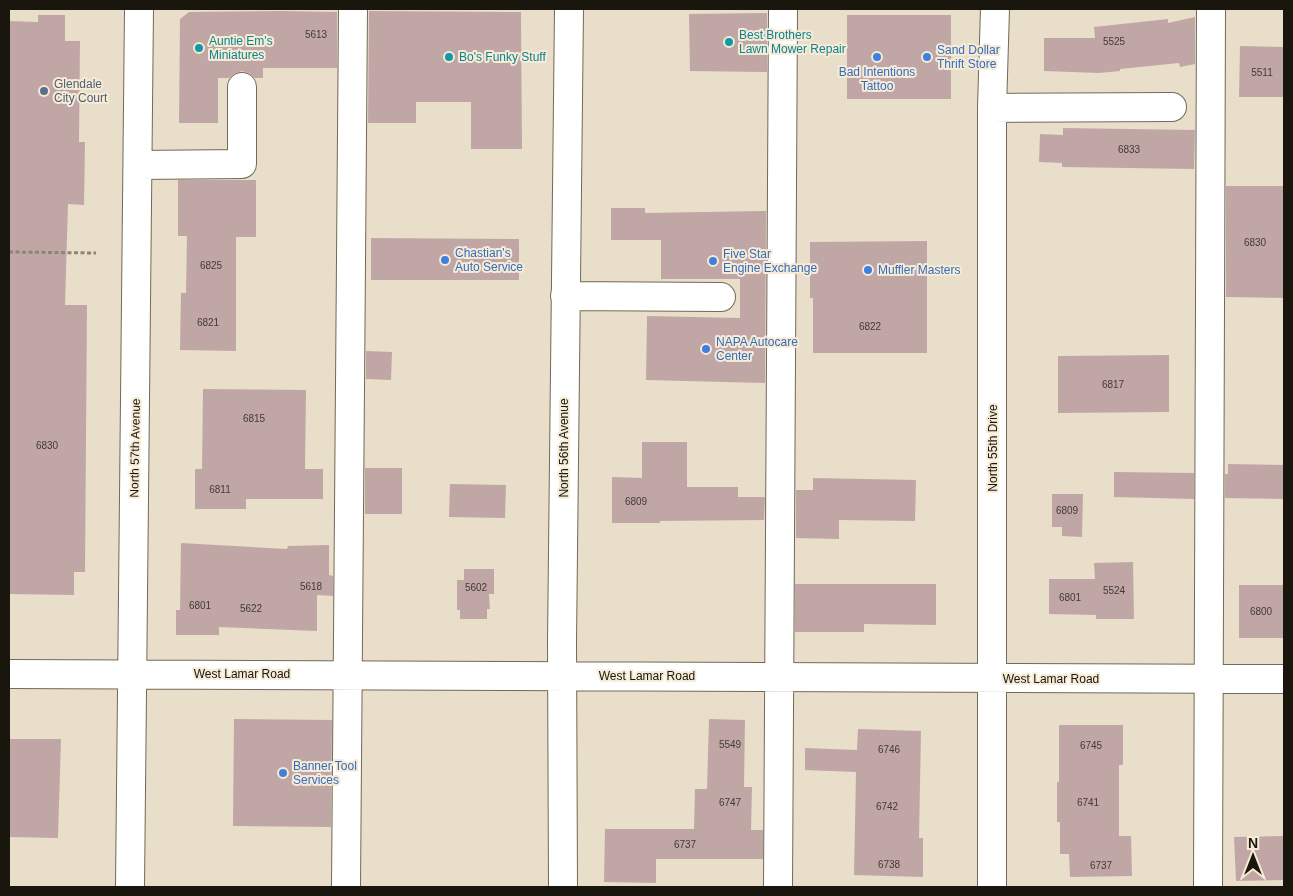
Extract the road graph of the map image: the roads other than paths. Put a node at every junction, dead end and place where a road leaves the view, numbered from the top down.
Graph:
1 (139, 9) edge
2 (353, 9) edge
3 (569, 9) edge
4 (783, 9) edge
5 (995, 9) edge
6 (1211, 9) edge
7 (242, 87) dead end
8 (1172, 107) dead end
9 (992, 108) junction
10 (138, 165) junction
11 (565, 296) junction
12 (721, 297) dead end
13 (9, 674) edge
14 (133, 675) junction
15 (347, 675) junction
16 (562, 676) junction
17 (779, 676) junction
18 (992, 679) junction
19 (1208, 679) junction
20 (1284, 679) edge
21 (130, 887) edge
22 (346, 887) edge
23 (562, 887) edge
24 (778, 887) edge
25 (992, 887) edge
26 (1208, 887) edge

1 - 10 street, North 57th Avenue
2 - 15 street
3 - 11 street, North 56th Avenue
4 - 17 street
5 - 9 street, North 55th Drive
6 - 19 street
7 - 10 street
8 - 9 street
9 - 18 street, North 55th Drive
10 - 14 street, North 57th Avenue
11 - 12 street
11 - 16 street, North 56th Avenue
13 - 14 street, West Lamar Road
14 - 15 street, West Lamar Road
14 - 21 street, North 57th Avenue
15 - 16 street, West Lamar Road
15 - 22 street
16 - 17 street, West Lamar Road
16 - 23 street, North 56th Avenue
17 - 18 street, West Lamar Road
17 - 24 street
18 - 19 street, West Lamar Road
18 - 25 street, North 55th Drive
19 - 20 street, West Lamar Road
19 - 26 street

